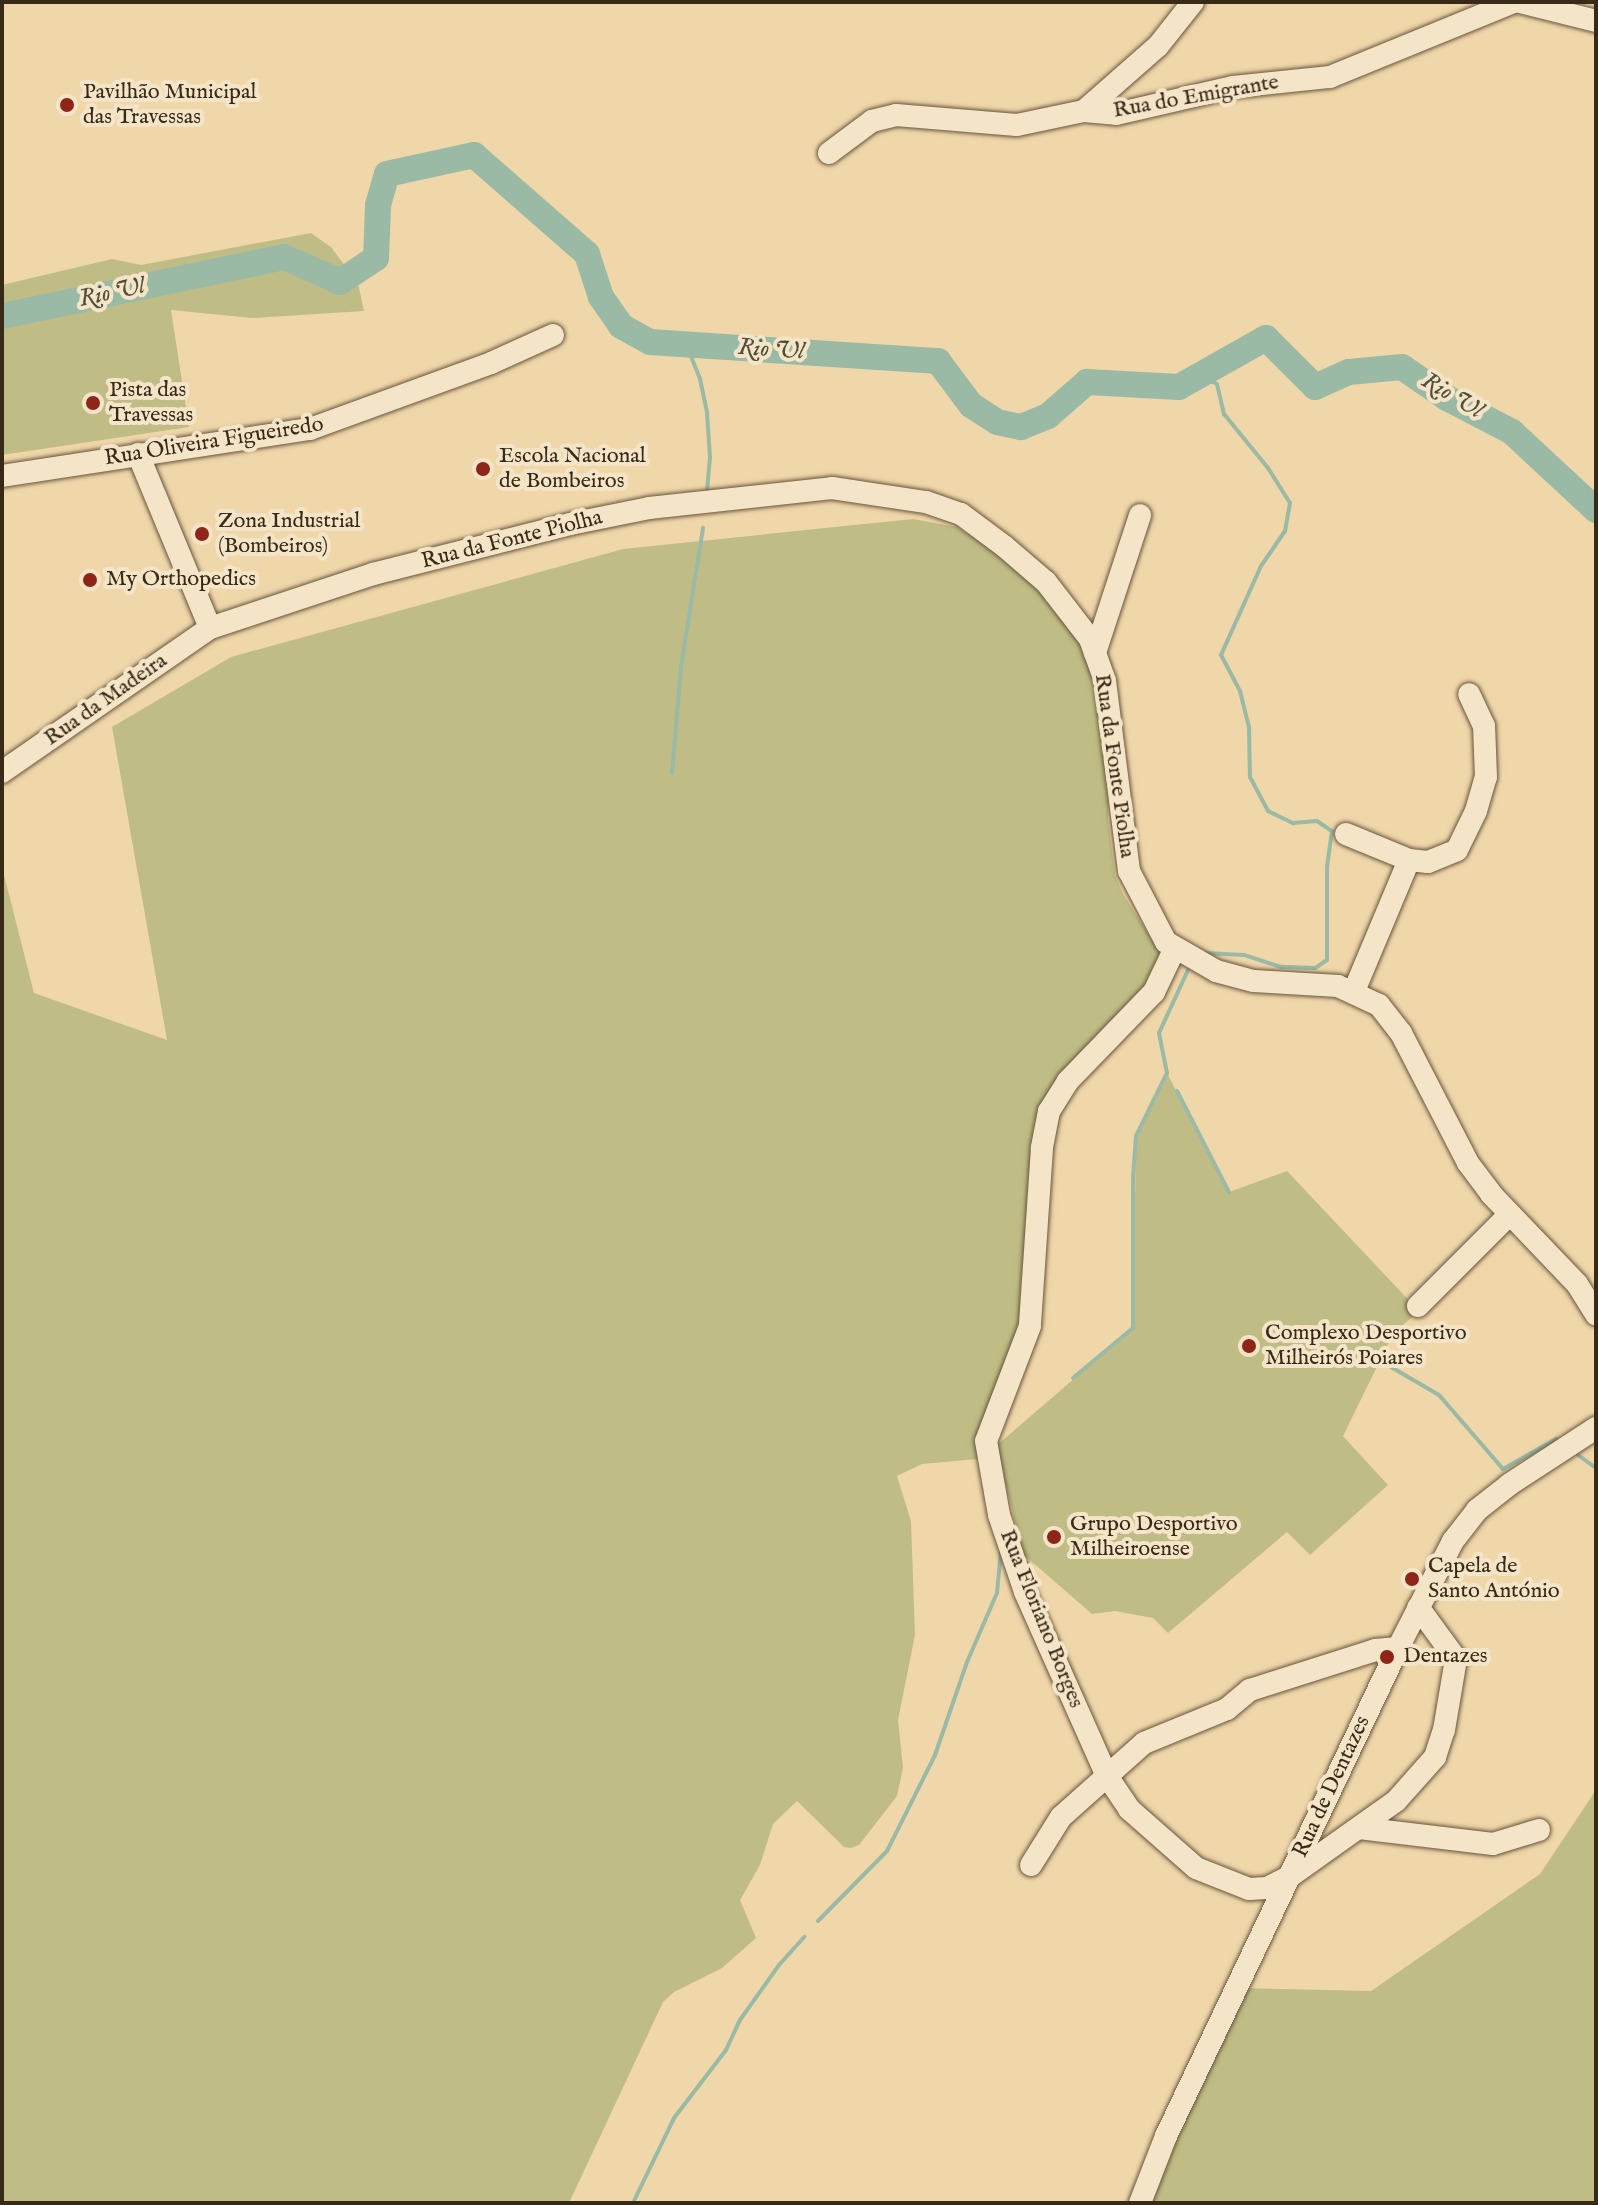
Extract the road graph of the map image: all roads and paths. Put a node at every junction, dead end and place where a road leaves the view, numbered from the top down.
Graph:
1 (1193, 2) edge
2 (1517, 2) edge
3 (1596, 21) edge
4 (1084, 111) junction
5 (829, 153) dead end
6 (553, 335) dead end
7 (138, 454) junction
8 (2, 476) edge
9 (1140, 515) dead end
10 (210, 628) junction
11 (1095, 653) junction
12 (1469, 694) dead end
13 (2, 772) edge
14 (1346, 834) dead end
15 (1409, 860) junction
16 (1175, 948) junction
17 (1354, 991) junction
18 (1510, 1214) junction
19 (1418, 1306) dead end
20 (1596, 1314) edge
21 (1596, 1428) edge
22 (1418, 1607) junction
23 (1398, 1648) junction
24 (1107, 1776) junction
25 (1359, 1828) junction
26 (1539, 1830) dead end
27 (1031, 1865) dead end
28 (1289, 1877) junction
29 (1140, 2203) edge

1 - 4 street
2 - 3 street, Rua do Emigrante
2 - 4 street, Rua do Emigrante
4 - 5 street, Rua do Emigrante
6 - 7 street, Rua Oliveira Figueiredo
7 - 8 street, Rua Oliveira Figueiredo
7 - 10 street
9 - 11 street
10 - 11 street, Rua da Fonte Piolha
10 - 13 street, Rua da Madeira
11 - 16 street, Rua da Fonte Piolha
12 - 15 street
14 - 15 street
15 - 17 street
16 - 17 street, Rua da Fonte Piolha
16 - 24 street, Rua Floriano Borges
17 - 18 street, Rua da Fonte Piolha
18 - 19 street
18 - 20 street, Rua da Fonte Piolha
21 - 22 street, Rua de Dentazes
22 - 23 street, Rua de Dentazes
22 - 25 street
23 - 24 street
23 - 28 street, Rua de Dentazes
24 - 27 street
24 - 28 street, Rua Floriano Borges
25 - 26 street
25 - 28 street
28 - 29 street, Rua de Dentazes

